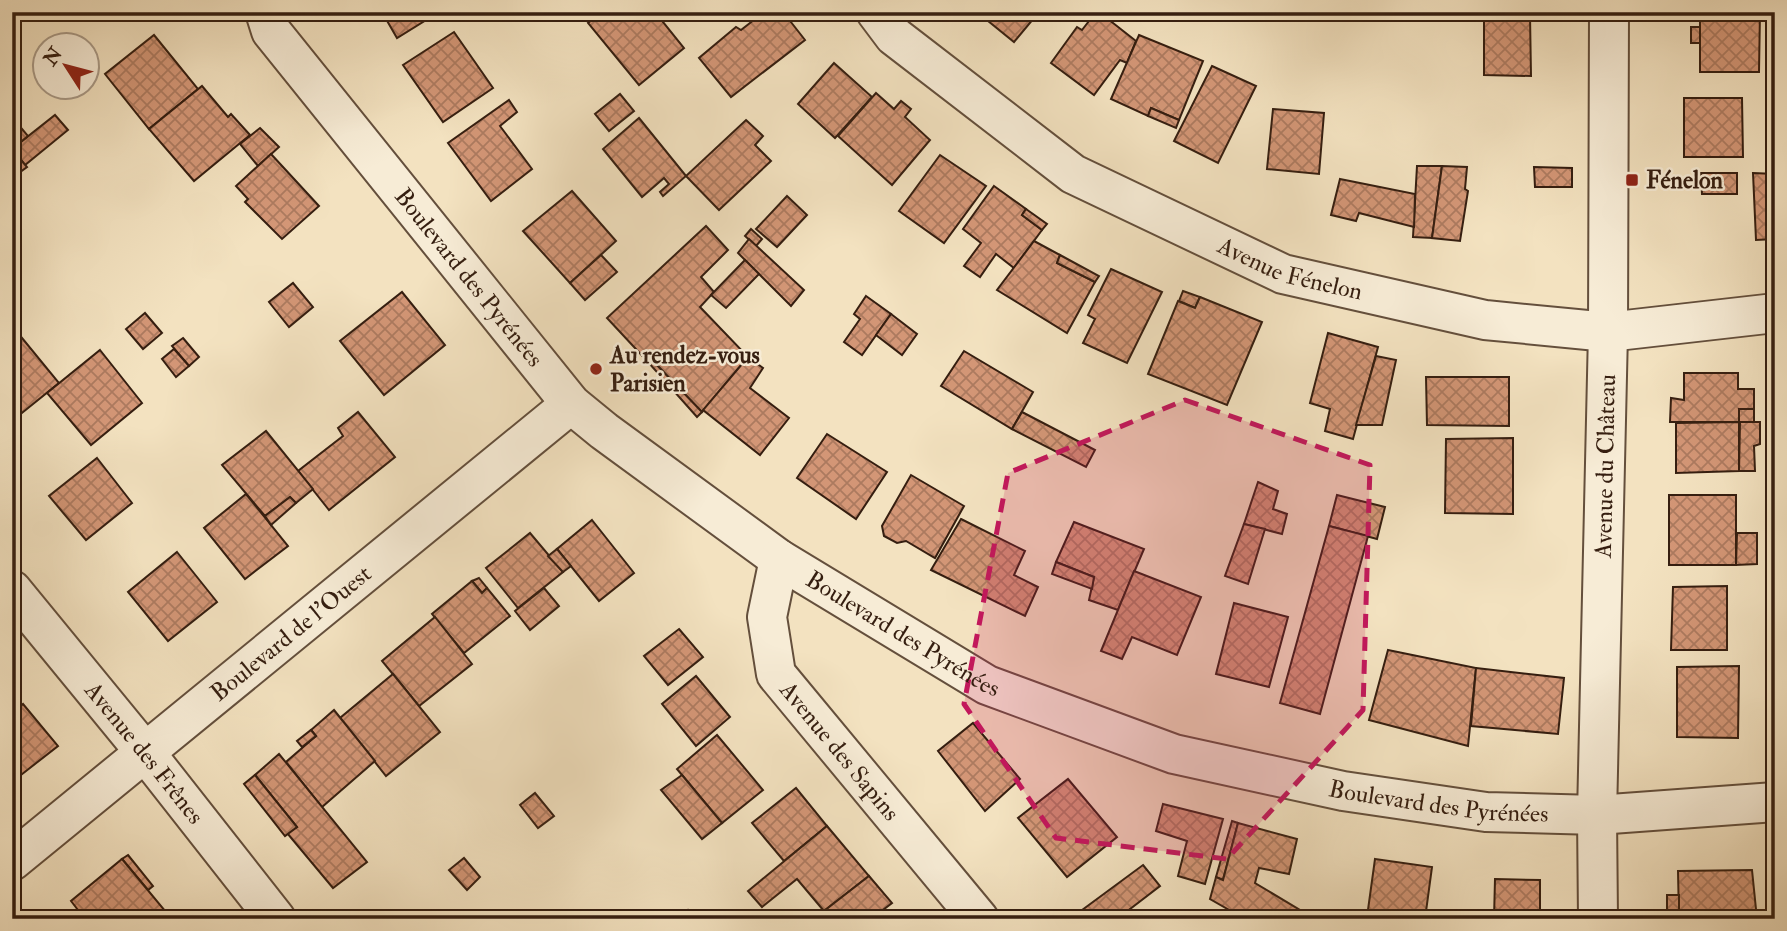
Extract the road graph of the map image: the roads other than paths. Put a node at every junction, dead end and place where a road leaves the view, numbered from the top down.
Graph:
1 (876, 12) edge
2 (1609, 12) edge
3 (264, 18) edge
4 (1775, 313) edge
5 (1608, 332) junction
6 (571, 404) junction
7 (779, 559) junction
8 (12, 590) edge
9 (144, 751) junction
10 (1775, 802) edge
11 (1597, 815) junction
12 (12, 860) edge
13 (276, 919) edge
14 (979, 919) edge
15 (1598, 919) edge

1 - 5 street, Avenue Fénelon
2 - 5 street, Avenue du Château
3 - 6 street, Boulevard des Pyrénées
4 - 5 street, Avenue Fénelon
5 - 11 street, Avenue du Château
6 - 7 street, Boulevard des Pyrénées
6 - 9 street, Boulevard de l'Ouest
7 - 11 street, Boulevard des Pyrénées
7 - 14 street, Avenue des Sapins
8 - 9 street, Avenue des Frênes
9 - 12 street, Boulevard de l'Ouest
9 - 13 street, Avenue des Frênes
10 - 11 street, Boulevard des Pyrénées
11 - 15 street, Avenue du Château

